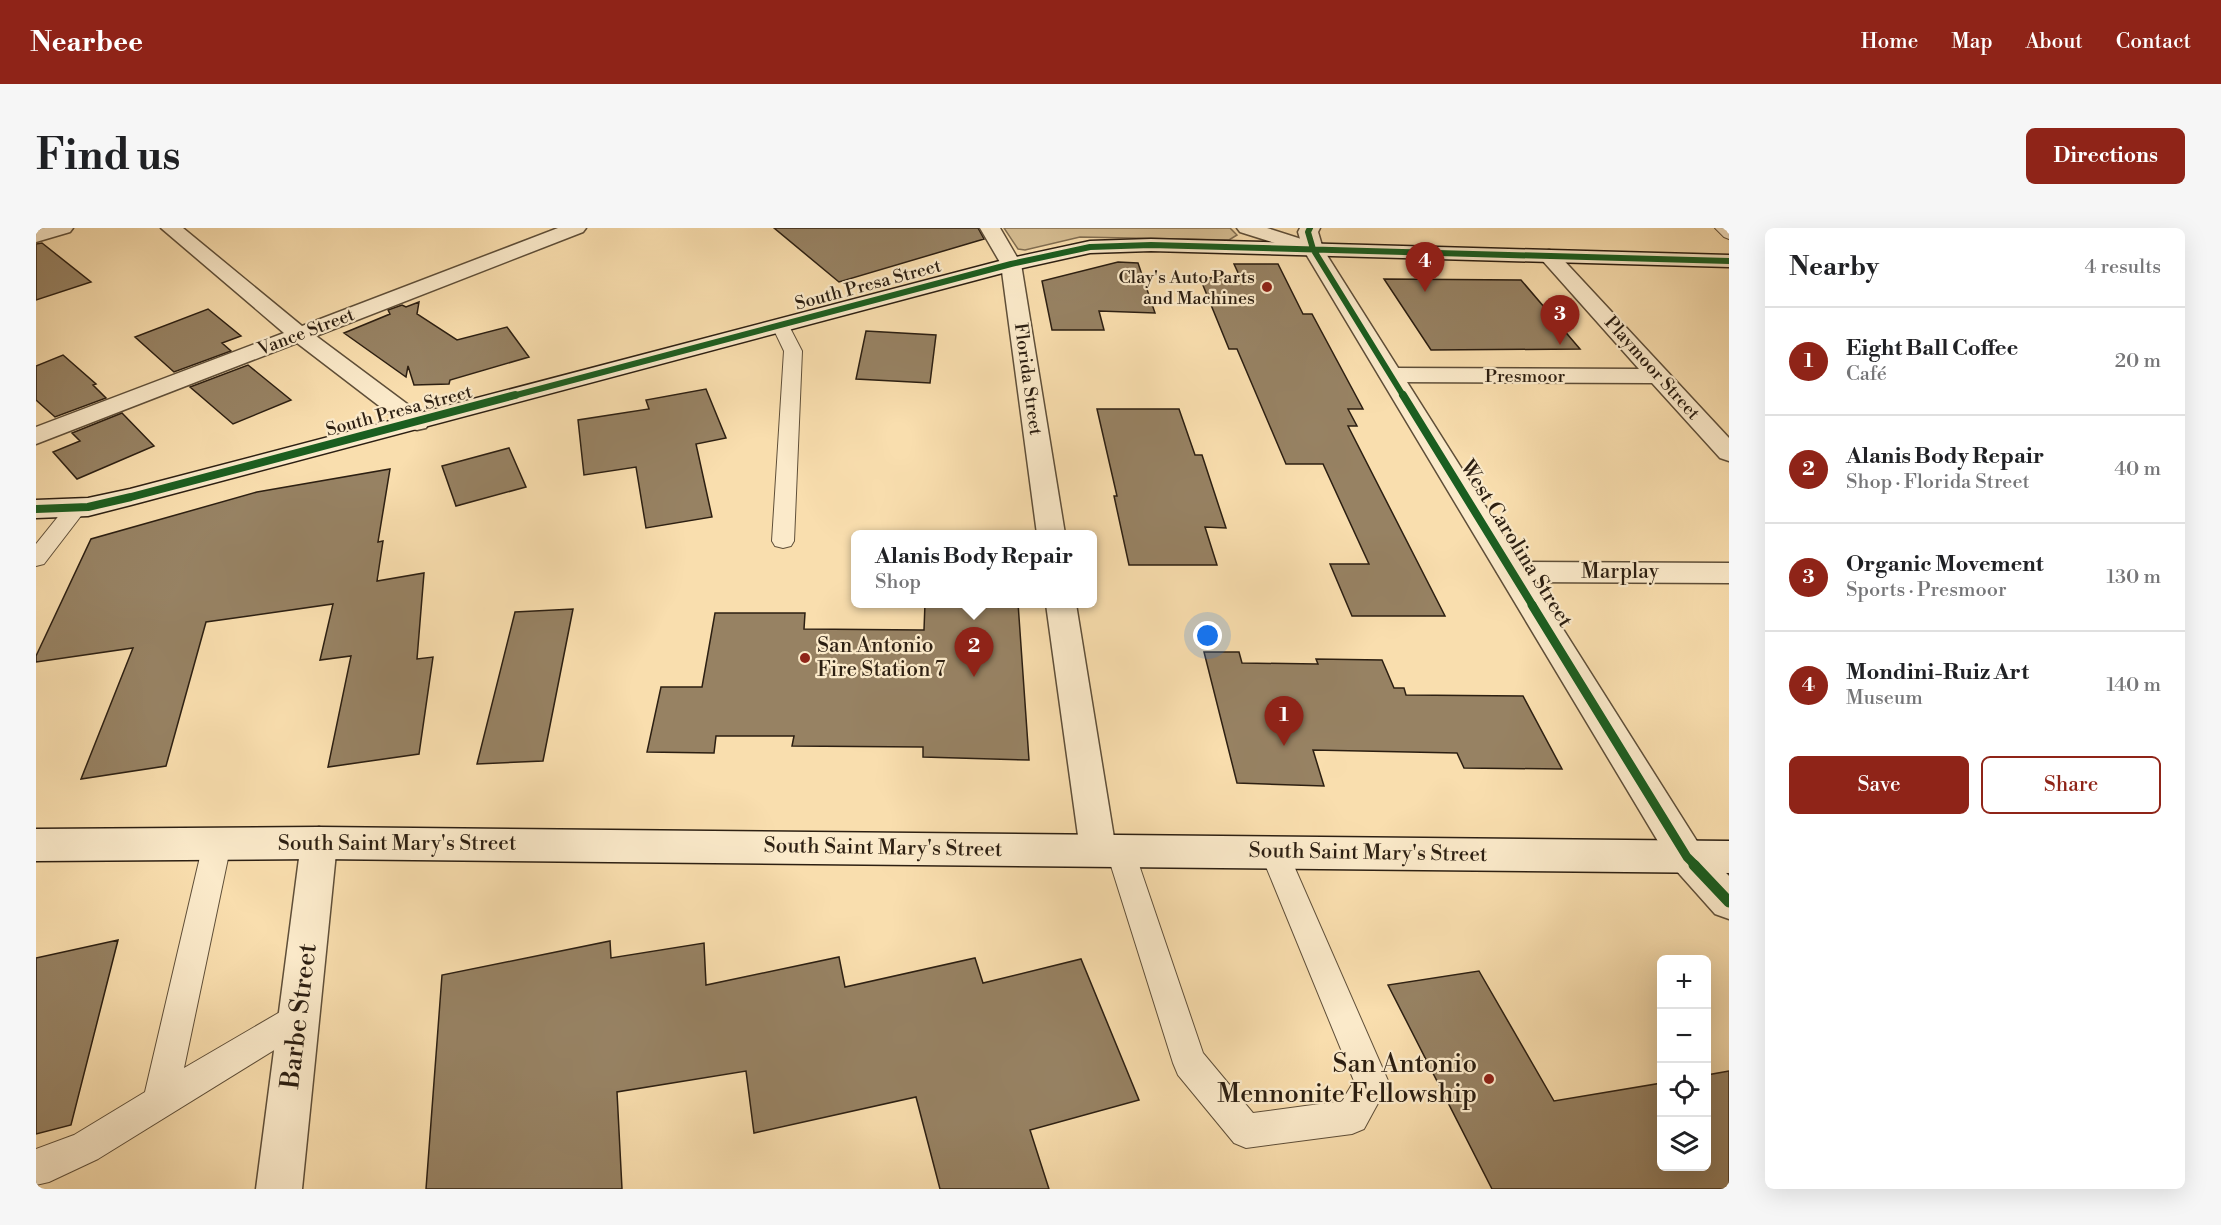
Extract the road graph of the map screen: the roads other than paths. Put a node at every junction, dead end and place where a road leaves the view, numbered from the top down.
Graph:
1 (63, 228) edge
2 (171, 228) edge
3 (576, 228) edge
4 (990, 228) edge
5 (1247, 228) edge
6 (1723, 228) edge
7 (1729, 234) edge
8 (36, 236) edge
9 (1312, 239) edge
10 (1550, 256) junction
11 (1729, 261) edge
12 (1011, 264) junction
13 (782, 326) junction
14 (300, 335) junction
15 (1391, 375) junction
16 (1659, 376) junction
17 (417, 423) junction
18 (36, 436) edge
19 (1729, 453) edge
20 (76, 507) junction
21 (36, 509) edge
22 (1050, 530) edge
23 (783, 541) dead end
24 (36, 559) edge
25 (1512, 572) junction
26 (1729, 573) edge
27 (1062, 608) edge
28 (319, 843) junction
29 (217, 844) junction
30 (36, 845) edge
31 (1109, 850) junction
32 (1274, 852) junction
33 (1729, 856) edge
34 (1687, 857) junction
35 (1729, 902) edge
36 (299, 1017) junction
37 (160, 1101) junction
38 (36, 1167) edge
39 (279, 1189) edge

1 - 8 street
2 - 14 street
3 - 14 street, Vance Street
4 - 12 street, Florida Street
5 - 9 street
6 - 7 lane
9 - 10 street, South Presa Street
9 - 12 street, South Presa Street
9 - 15 street, West Carolina Street
10 - 11 street, South Presa Street
10 - 16 street, Playmoor Street
12 - 13 street, South Presa Street
12 - 22 street, Florida Street
13 - 17 street, South Presa Street
13 - 23 lane
14 - 17 street
14 - 18 street, Vance Street
15 - 16 street, Presmoor
15 - 25 street, West Carolina Street
16 - 19 street, Playmoor Street
17 - 20 street, South Presa Street
20 - 21 street, South Presa Street
20 - 24 lane
25 - 26 street, Marplay
25 - 34 street, West Carolina Street
27 - 31 street
28 - 29 street, South Saint Mary's Street
28 - 31 street, South Saint Mary's Street
28 - 36 street, Barbe Street
29 - 30 street, South Saint Mary's Street
29 - 37 lane
31 - 32 street, South Saint Mary's Street
31 - 32 lane
32 - 34 street, South Saint Mary's Street
33 - 34 street, South Saint Mary's Street
34 - 35 street, West Carolina Street
36 - 37 lane
36 - 39 street, Barbe Street
37 - 38 lane

